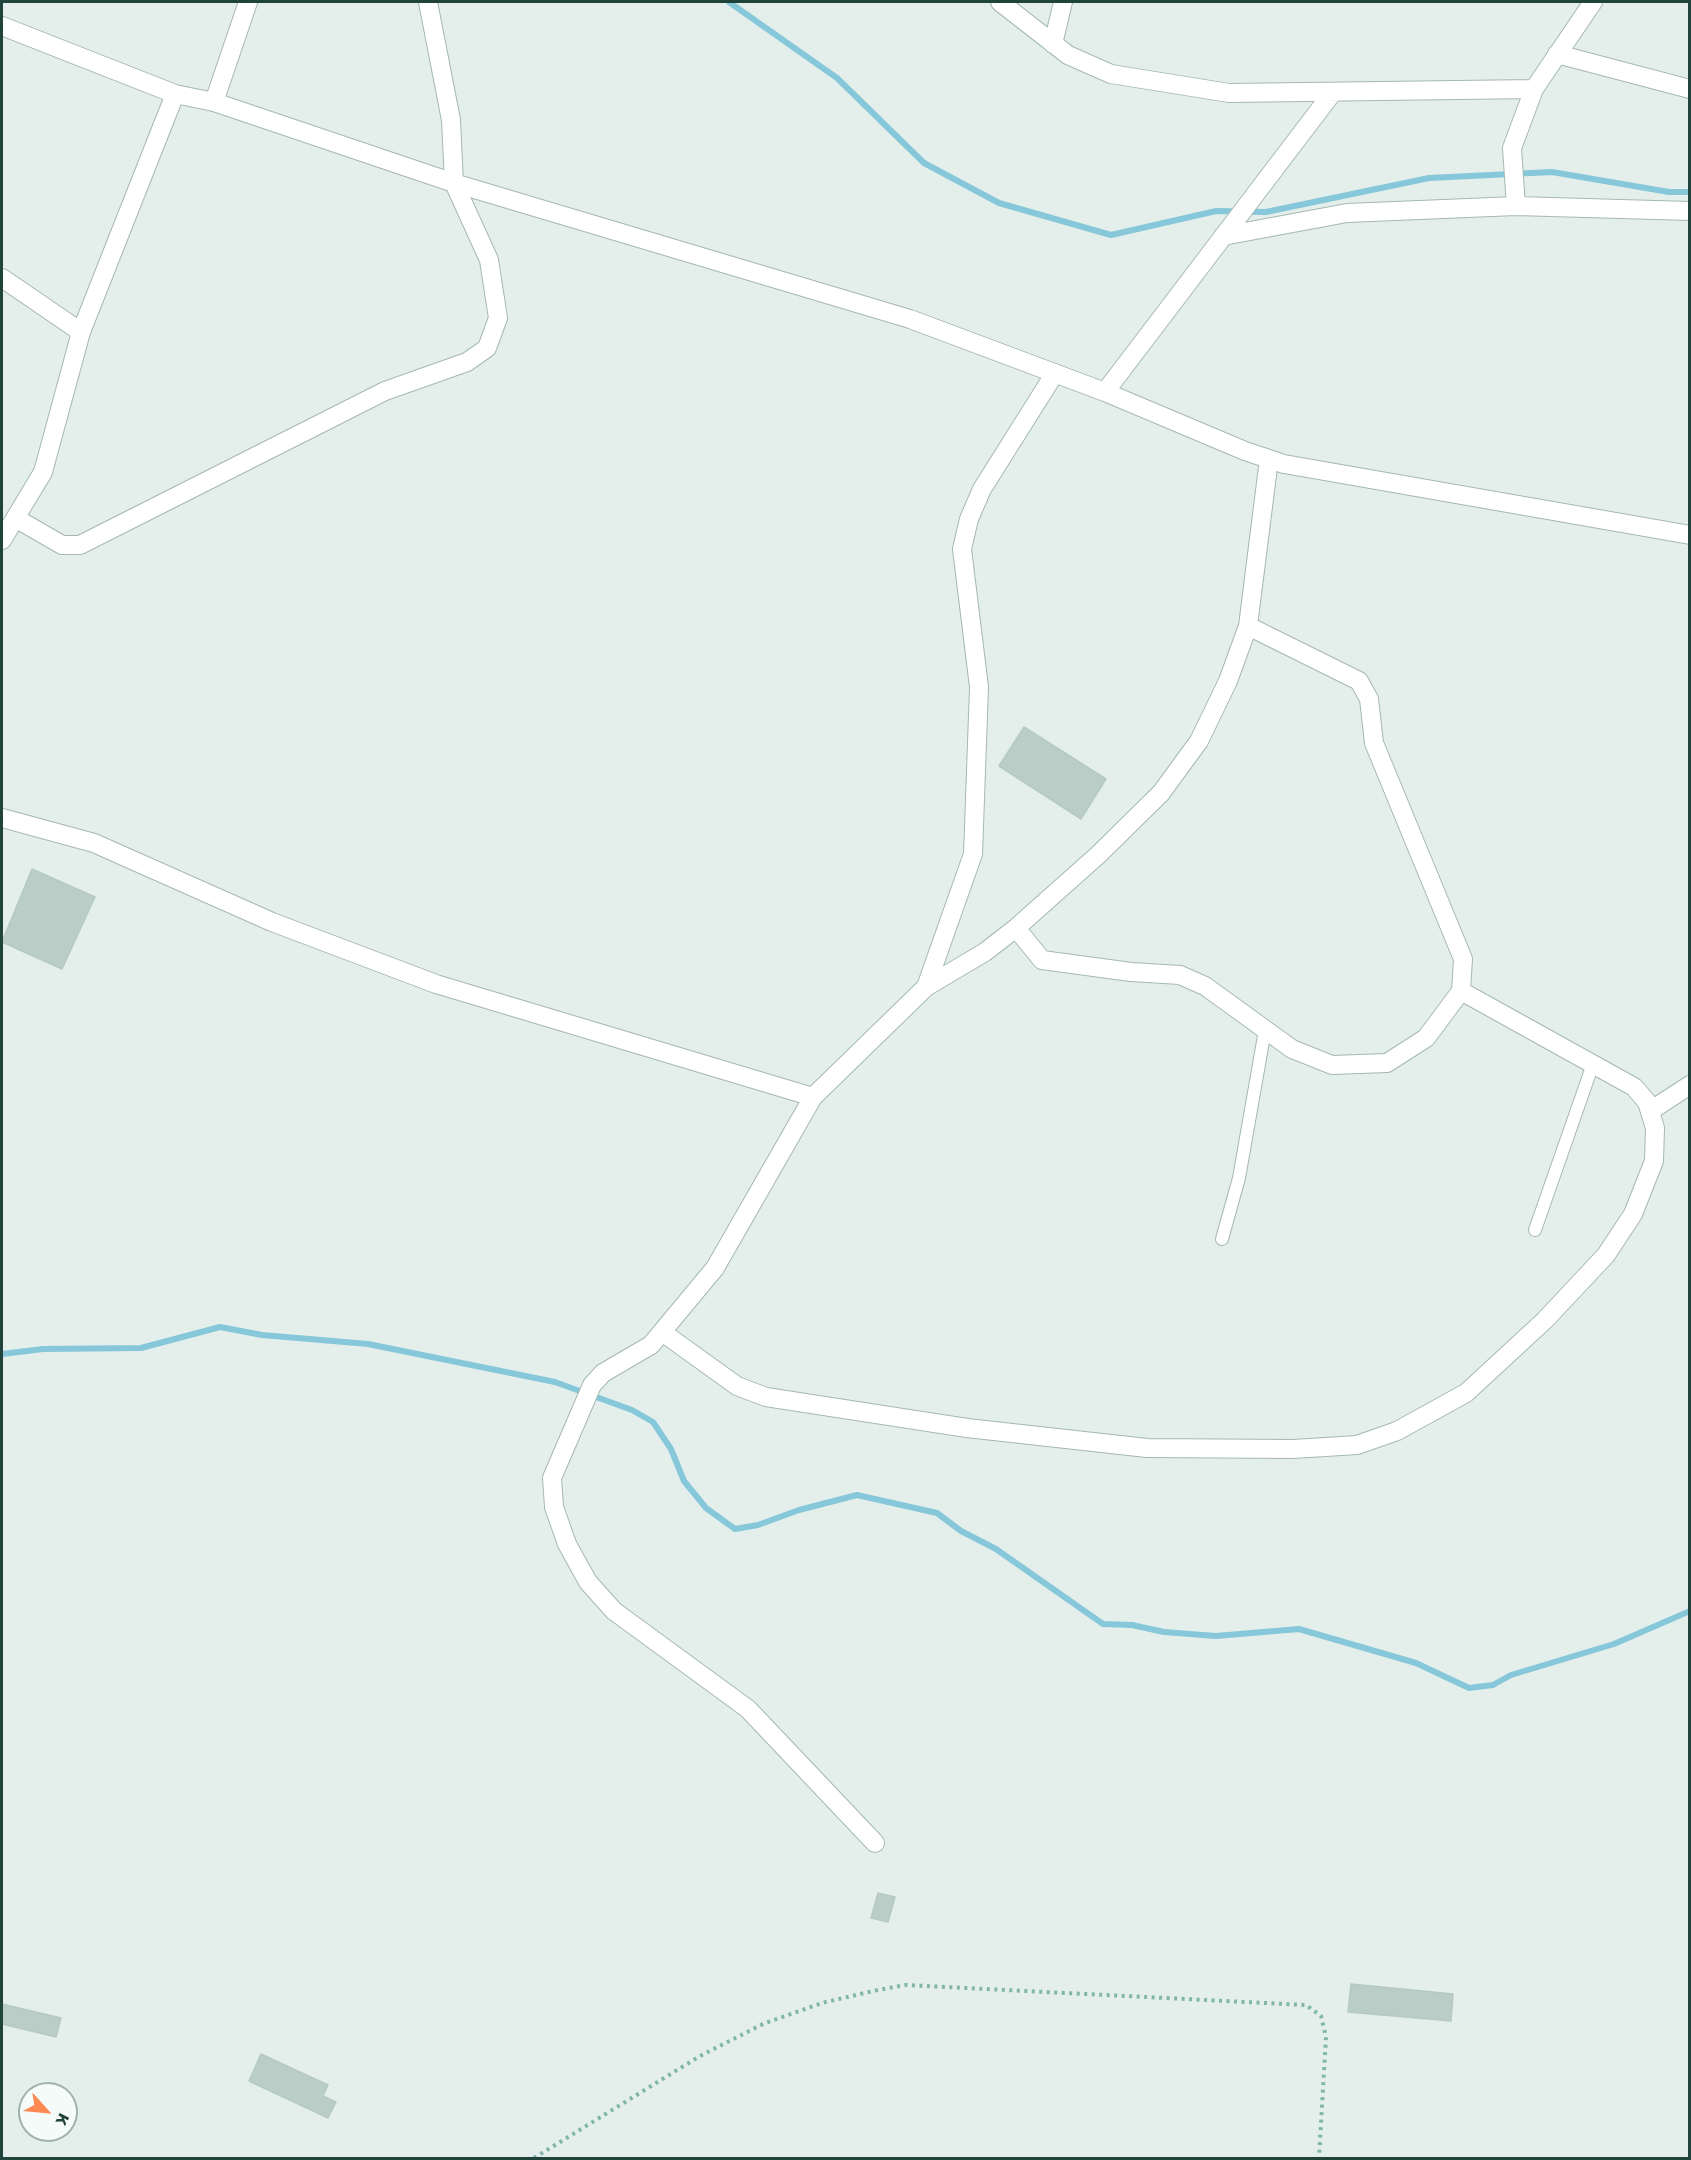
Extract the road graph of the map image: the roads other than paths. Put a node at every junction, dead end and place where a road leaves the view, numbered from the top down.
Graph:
1 (248, 2) edge
2 (428, 2) edge
3 (1000, 2) edge
4 (1063, 2) edge
5 (1593, 2) edge
6 (2, 31) edge
7 (1053, 44) junction
8 (1557, 54) junction
9 (1689, 88) edge
10 (1534, 89) junction
11 (1333, 92) junction
12 (175, 94) junction
13 (214, 102) junction
14 (454, 183) junction
15 (1515, 200) junction
16 (1689, 211) edge
17 (1228, 230) junction
18 (2, 278) edge
19 (81, 332) junction
20 (1055, 373) junction
21 (1105, 392) junction
22 (1269, 459) junction
23 (17, 519) junction
24 (1689, 535) edge
25 (2, 540) edge
26 (1248, 626) junction
27 (2, 818) edge
28 (1016, 928) junction
29 (926, 987) junction
30 (1461, 991) junction
31 (1265, 1030) junction
32 (1593, 1064) junction
33 (1689, 1085) edge
34 (813, 1097) junction
35 (1650, 1111) junction
36 (1535, 1230) dead end
37 (1222, 1239) dead end
38 (662, 1332) junction
39 (875, 1843) dead end

1 - 13 street
2 - 14 street
3 - 7 street
4 - 7 street
5 - 8 street
6 - 12 street
7 - 11 street
8 - 9 street
8 - 10 street
10 - 11 street
10 - 15 street
11 - 17 street
12 - 13 street
12 - 19 street
13 - 14 street
14 - 20 street
14 - 23 street
15 - 16 street
15 - 17 street
17 - 21 street
18 - 19 street
19 - 23 street
20 - 21 street
20 - 29 street
21 - 22 street
22 - 24 street
22 - 26 street
23 - 25 street
26 - 28 street
26 - 30 street
27 - 34 street
28 - 29 street
28 - 31 street
29 - 34 street
30 - 31 street
30 - 32 street
31 - 37 lane
32 - 35 street
32 - 36 lane
33 - 35 street
34 - 38 street
35 - 38 street
38 - 39 street

